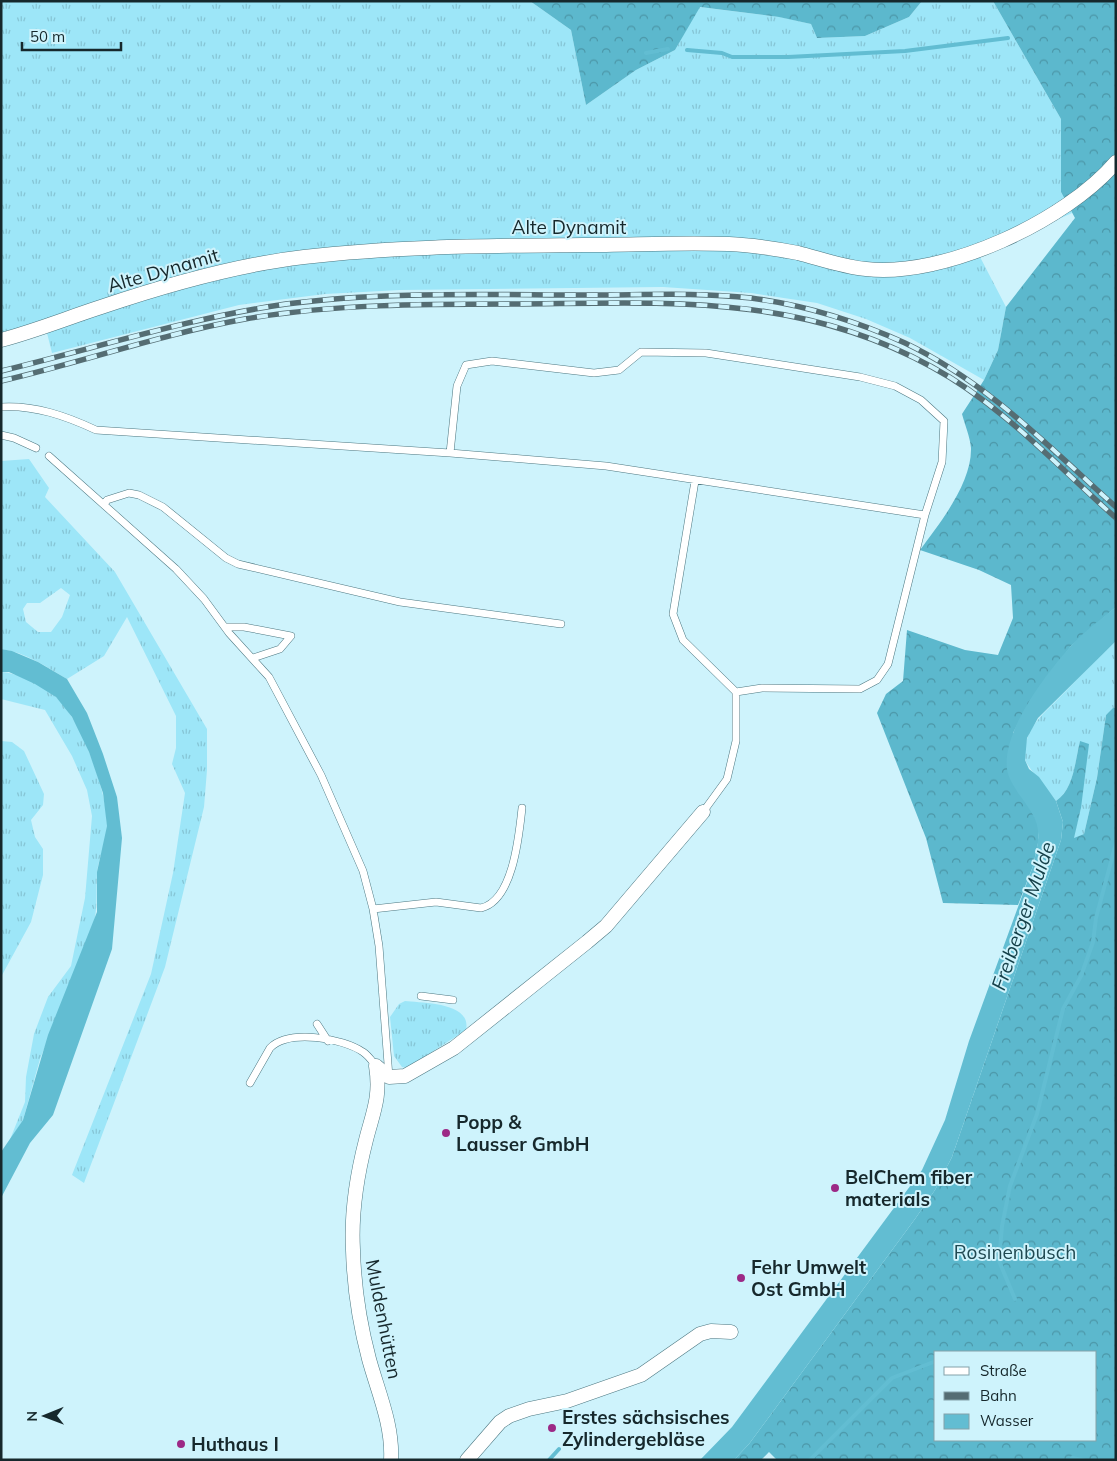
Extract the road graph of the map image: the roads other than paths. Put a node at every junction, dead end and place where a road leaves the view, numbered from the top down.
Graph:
1 (1116, 162) edge
2 (1, 340) edge
3 (1, 407) edge
4 (1, 435) edge
5 (36, 448) dead end
6 (450, 453) junction
7 (49, 456) dead end
8 (696, 481) junction
9 (104, 505) junction
10 (924, 515) junction
11 (561, 624) dead end
12 (225, 627) junction
13 (253, 658) junction
14 (736, 692) junction
15 (522, 808) dead end
16 (702, 812) joint
17 (373, 909) junction
18 (421, 996) dead end
19 (453, 1000) dead end
20 (317, 1024) dead end
21 (328, 1041) junction
22 (376, 1066) junction
23 (389, 1077) junction
24 (250, 1083) dead end
25 (731, 1332) dead end
26 (391, 1460) edge
27 (467, 1460) edge

1 - 2 street, Alte Dynamit
3 - 6 lane
4 - 5 lane
6 - 8 lane
6 - 10 lane
7 - 9 lane
8 - 10 lane
8 - 14 lane
9 - 11 lane
9 - 12 lane
10 - 14 lane
12 - 13 lane
12 - 13 lane
13 - 17 lane
14 - 16 lane
15 - 17 lane
16 - 23 street
17 - 23 lane
18 - 19 lane
20 - 21 lane
21 - 22 lane
21 - 24 lane
22 - 23 street
22 - 26 street, Muldenhütten
25 - 27 street

